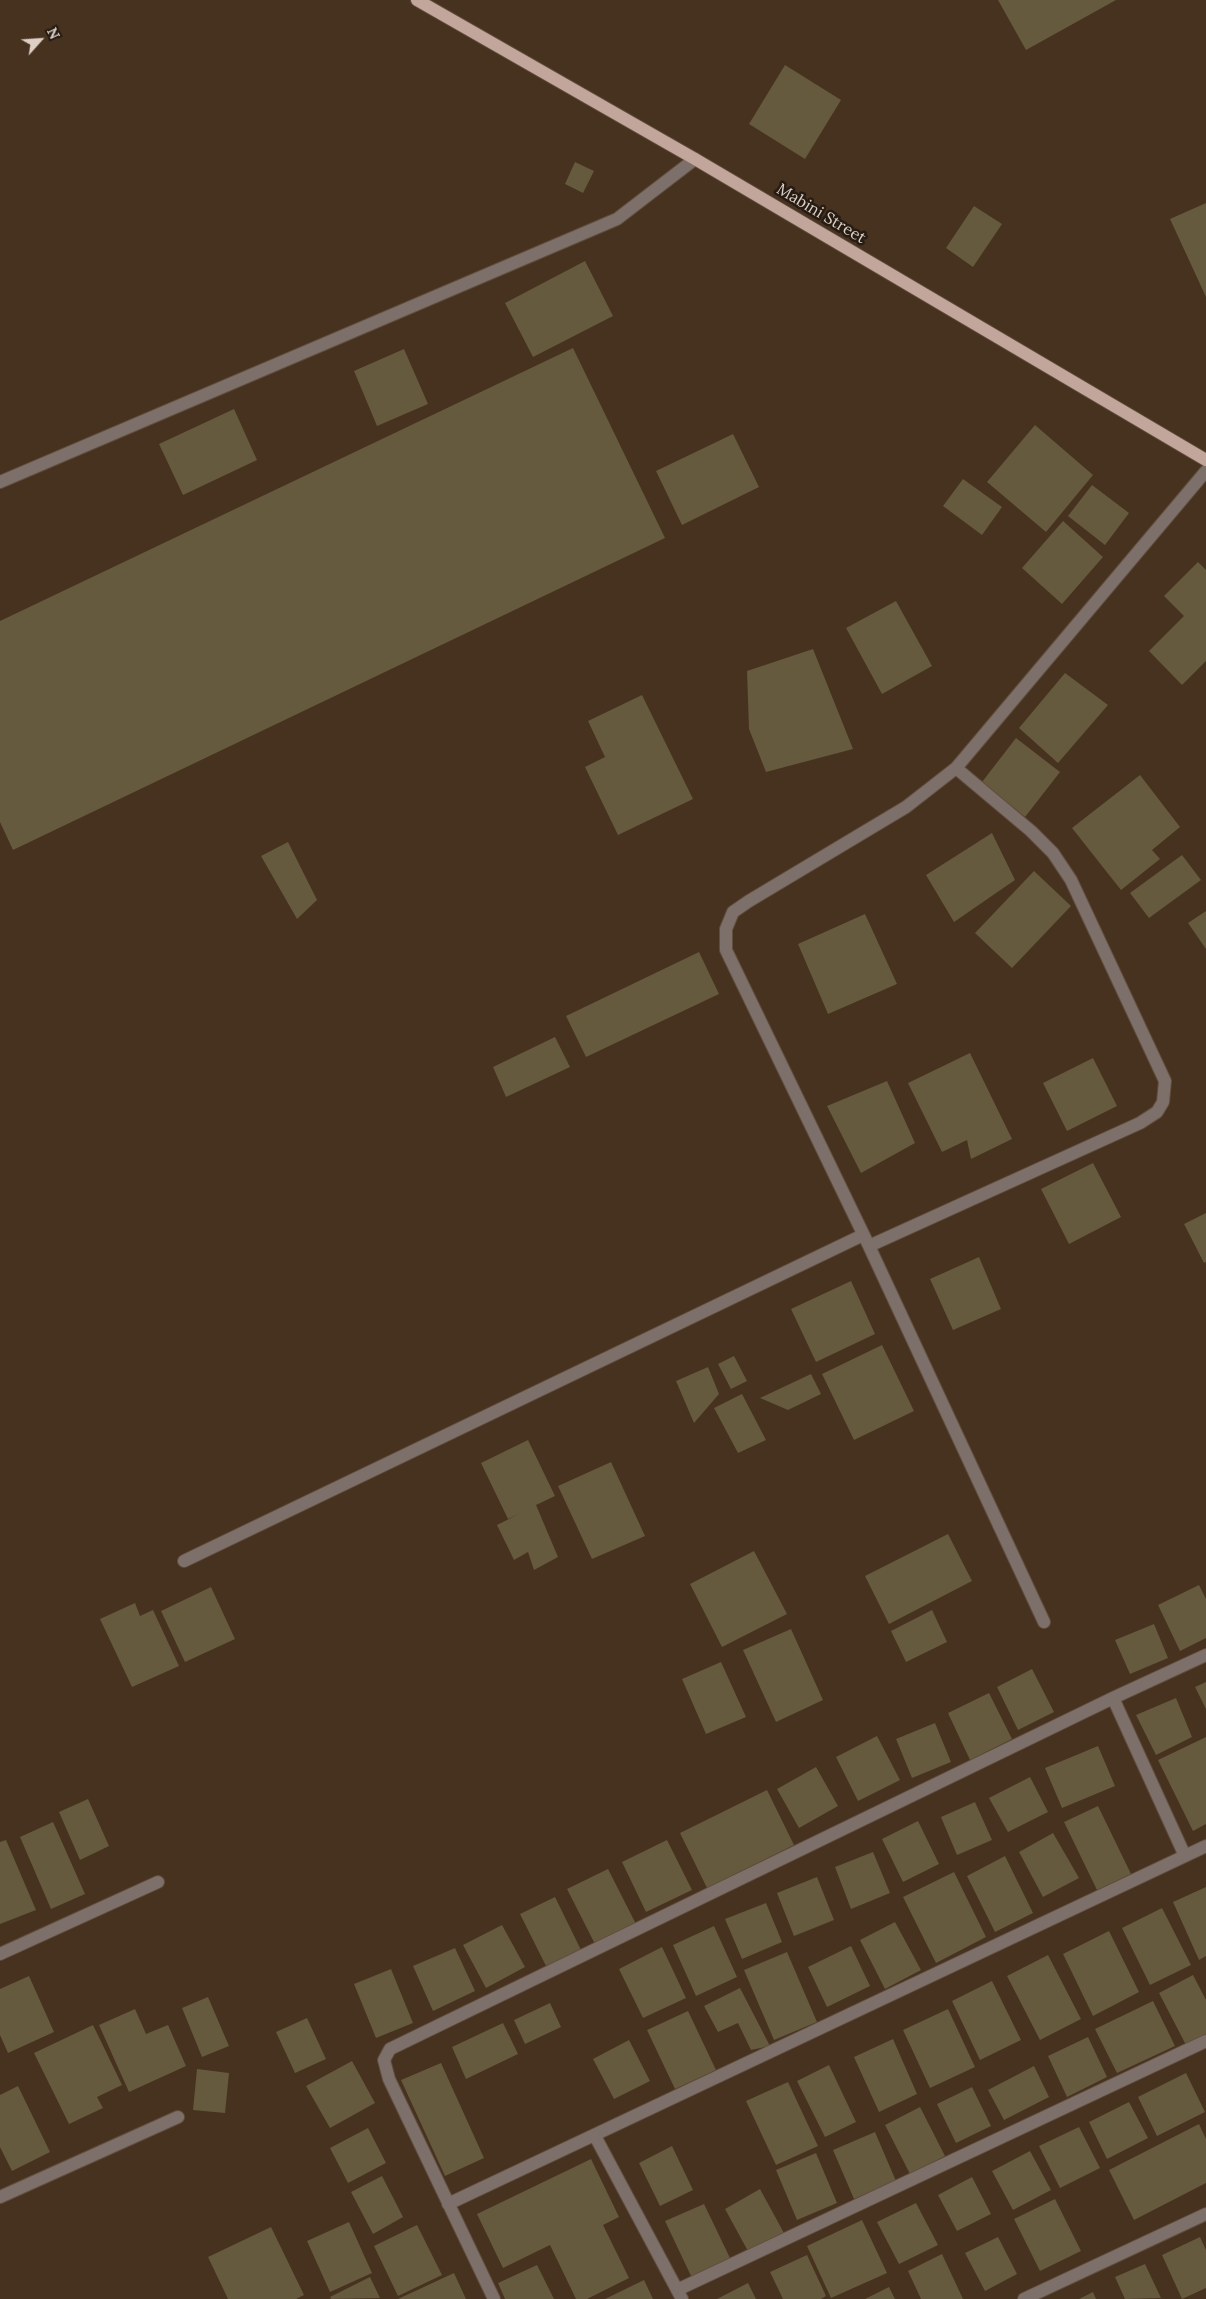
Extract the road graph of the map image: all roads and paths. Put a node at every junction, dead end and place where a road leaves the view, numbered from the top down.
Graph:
1 (417, 0) edge
2 (695, 159) junction
3 (1206, 460) edge
4 (1206, 471) edge
5 (0, 482) edge
6 (956, 768) junction
7 (863, 1235) junction
8 (869, 1246) junction
9 (184, 1561) dead end
10 (1044, 1622) dead end
11 (1206, 1655) edge
12 (1113, 1698) junction
13 (1206, 1846) edge
14 (1185, 1856) junction
15 (158, 1882) dead end
16 (0, 1954) edge
17 (1206, 2040) edge
18 (178, 2117) dead end
19 (595, 2136) junction
20 (0, 2197) edge
21 (448, 2204) junction
22 (1206, 2214) edge
23 (680, 2294) edge
24 (494, 2299) edge
25 (1024, 2299) edge

1 - 2 main road, Mabini Street
2 - 3 main road, Mabini Street
2 - 5 street
4 - 6 street
6 - 7 street
6 - 8 street
7 - 8 street
7 - 9 street
8 - 10 street
11 - 12 street
12 - 14 street
12 - 21 street
13 - 14 street
14 - 19 street
15 - 16 street
17 - 23 street
18 - 20 street
19 - 21 street
19 - 23 street
21 - 24 street
22 - 25 street

